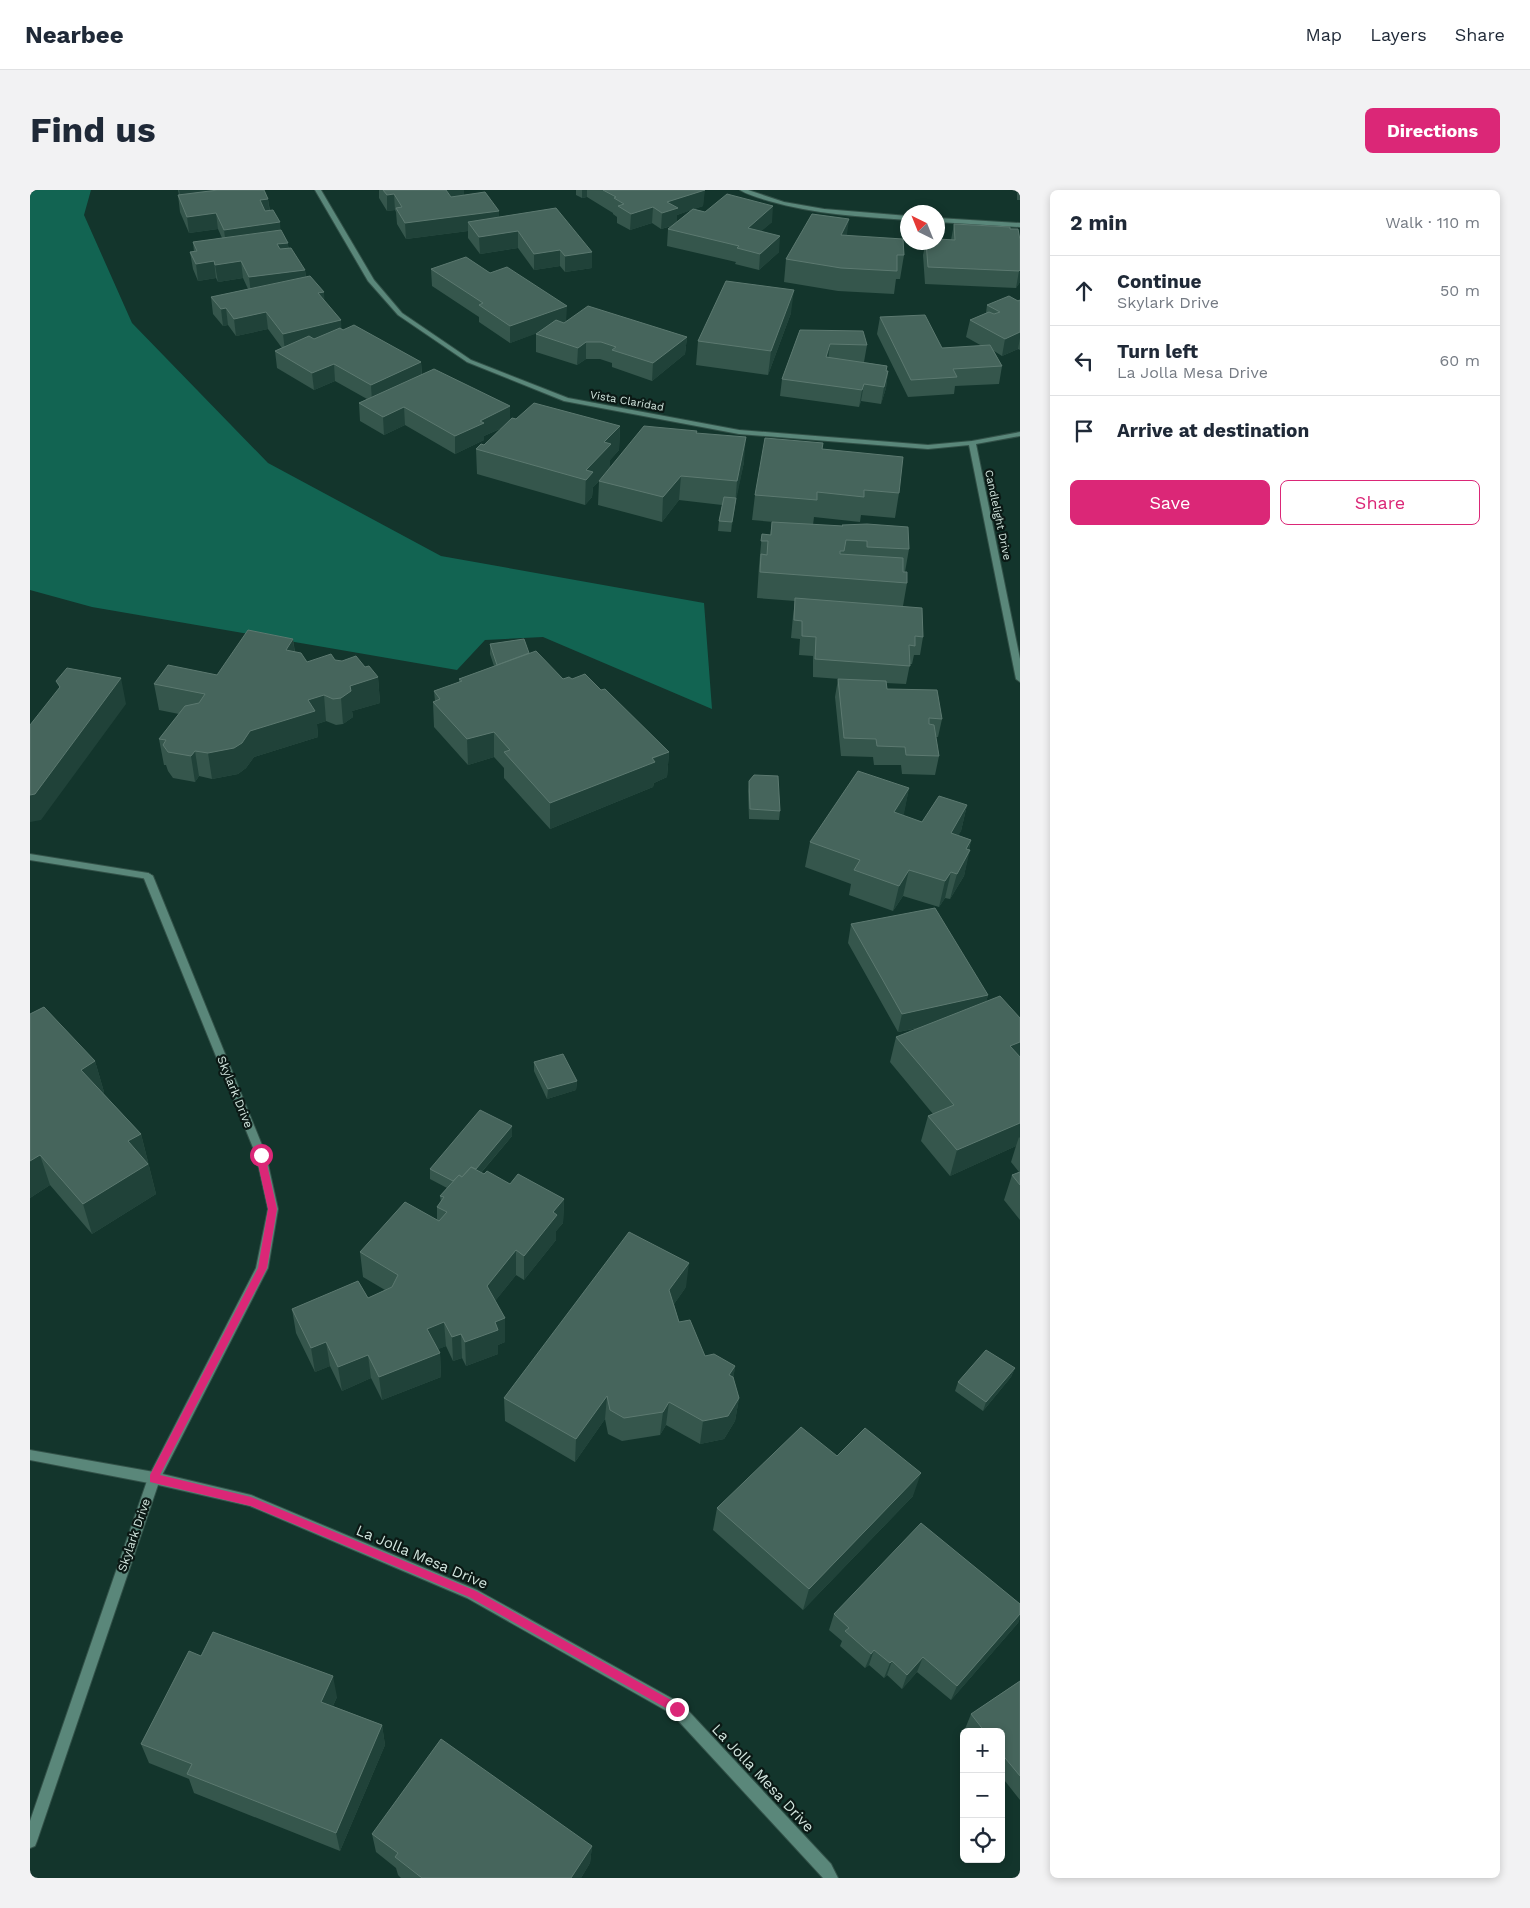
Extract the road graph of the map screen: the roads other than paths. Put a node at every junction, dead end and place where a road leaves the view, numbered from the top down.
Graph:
1 (318, 190) edge
2 (743, 190) edge
3 (900, 218) edge
4 (945, 220) edge
5 (1020, 225) edge
6 (1020, 434) edge
7 (972, 443) junction
8 (1020, 679) edge
9 (30, 857) edge
10 (30, 1455) edge
11 (154, 1478) junction
12 (30, 1841) edge
13 (832, 1878) edge

1 - 7 street, Vista Claridad
2 - 3 street
4 - 5 street
6 - 7 street, Vista Claridad
7 - 8 street, Candlelight Drive
9 - 11 street, Skylark Drive
10 - 11 street, La Jolla Mesa Drive
11 - 12 street, Skylark Drive
11 - 13 street, La Jolla Mesa Drive

